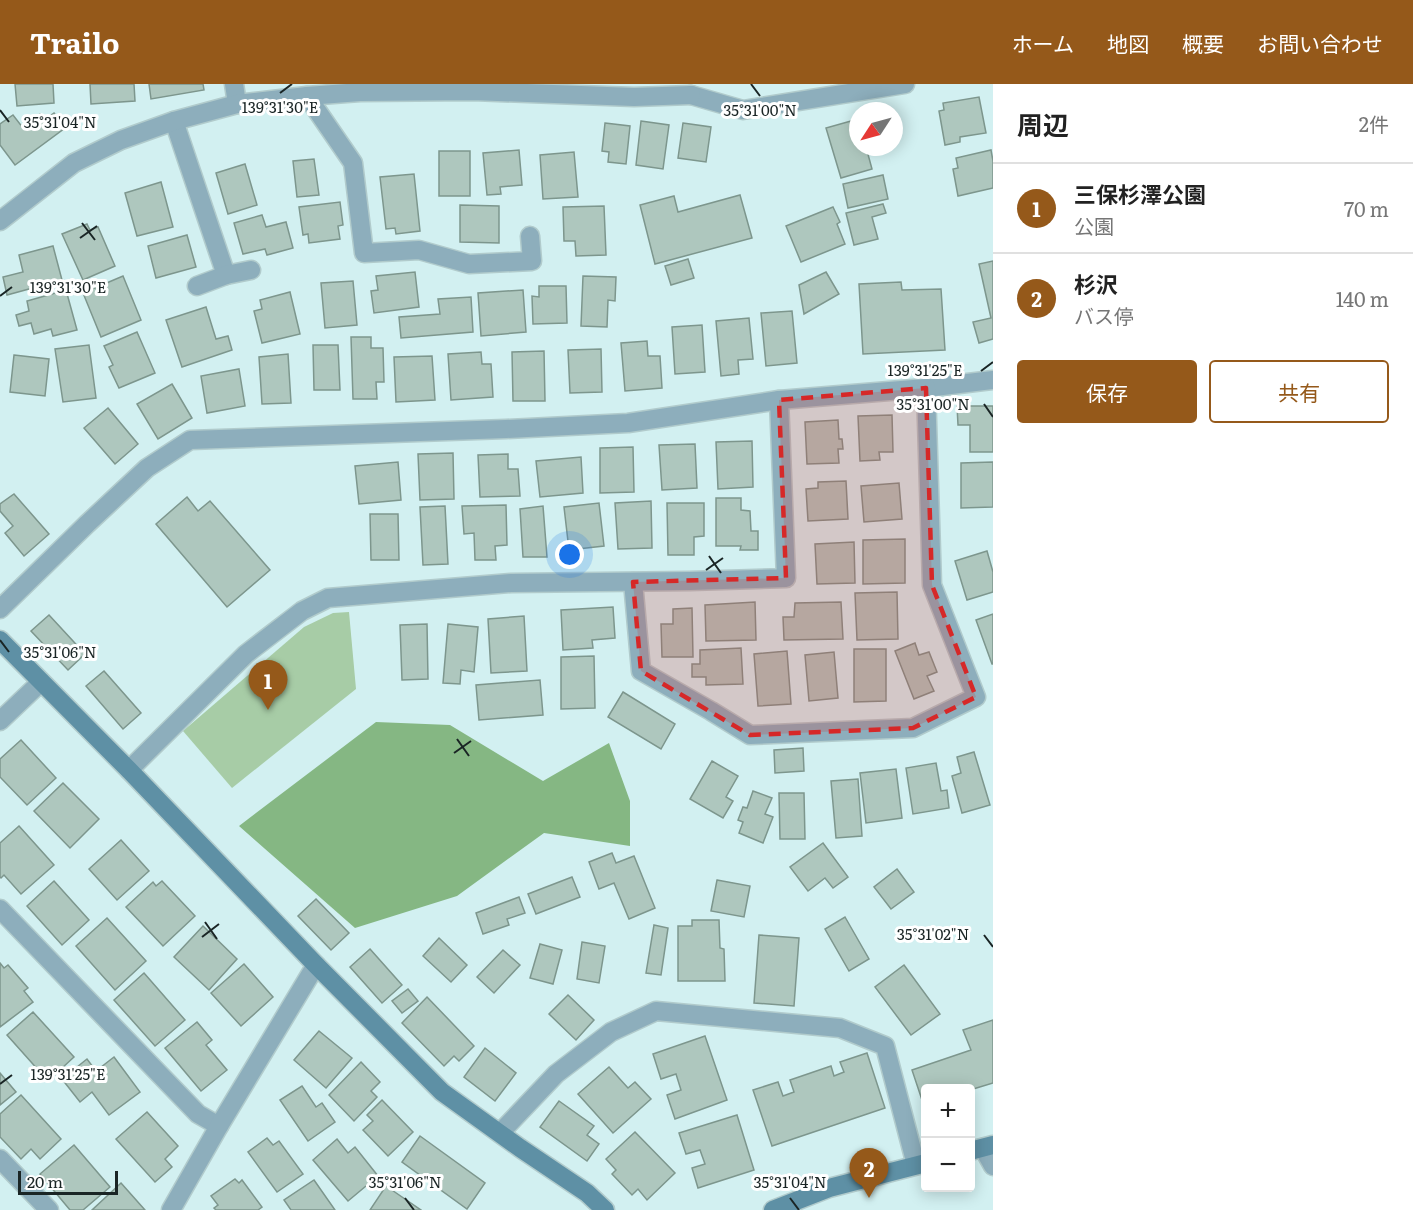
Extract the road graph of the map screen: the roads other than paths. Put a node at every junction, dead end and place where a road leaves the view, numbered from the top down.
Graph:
1 (234, 84) edge
2 (904, 84) edge
3 (308, 96) junction
4 (237, 104) junction
5 (174, 121) junction
6 (0, 221) edge
7 (530, 236) dead end
8 (251, 270) dead end
9 (226, 275) junction
10 (197, 286) dead end
11 (993, 380) edge
12 (926, 388) junction
13 (779, 400) junction
14 (633, 582) junction
15 (0, 609) edge
16 (0, 640) edge
17 (41, 682) junction
18 (0, 721) edge
19 (129, 770) junction
20 (0, 909) edge
21 (316, 965) junction
22 (219, 1126) junction
23 (501, 1133) junction
24 (982, 1148) edge
25 (0, 1159) edge
26 (921, 1164) edge
27 (993, 1166) edge
28 (49, 1210) edge
29 (173, 1210) edge
30 (605, 1210) edge
31 (773, 1210) edge

1 - 4 street
2 - 3 street
3 - 4 street
3 - 7 street
4 - 5 street
5 - 6 street
5 - 9 street
8 - 9 street
9 - 10 street
11 - 12 street
12 - 13 street
12 - 14 street
13 - 14 street
13 - 15 street
14 - 19 street
16 - 17 street
17 - 18 street
17 - 19 street
19 - 21 street
20 - 22 street
21 - 22 street
21 - 23 street
22 - 29 street
23 - 26 street
23 - 30 street
24 - 27 street
25 - 28 street
26 - 31 street

